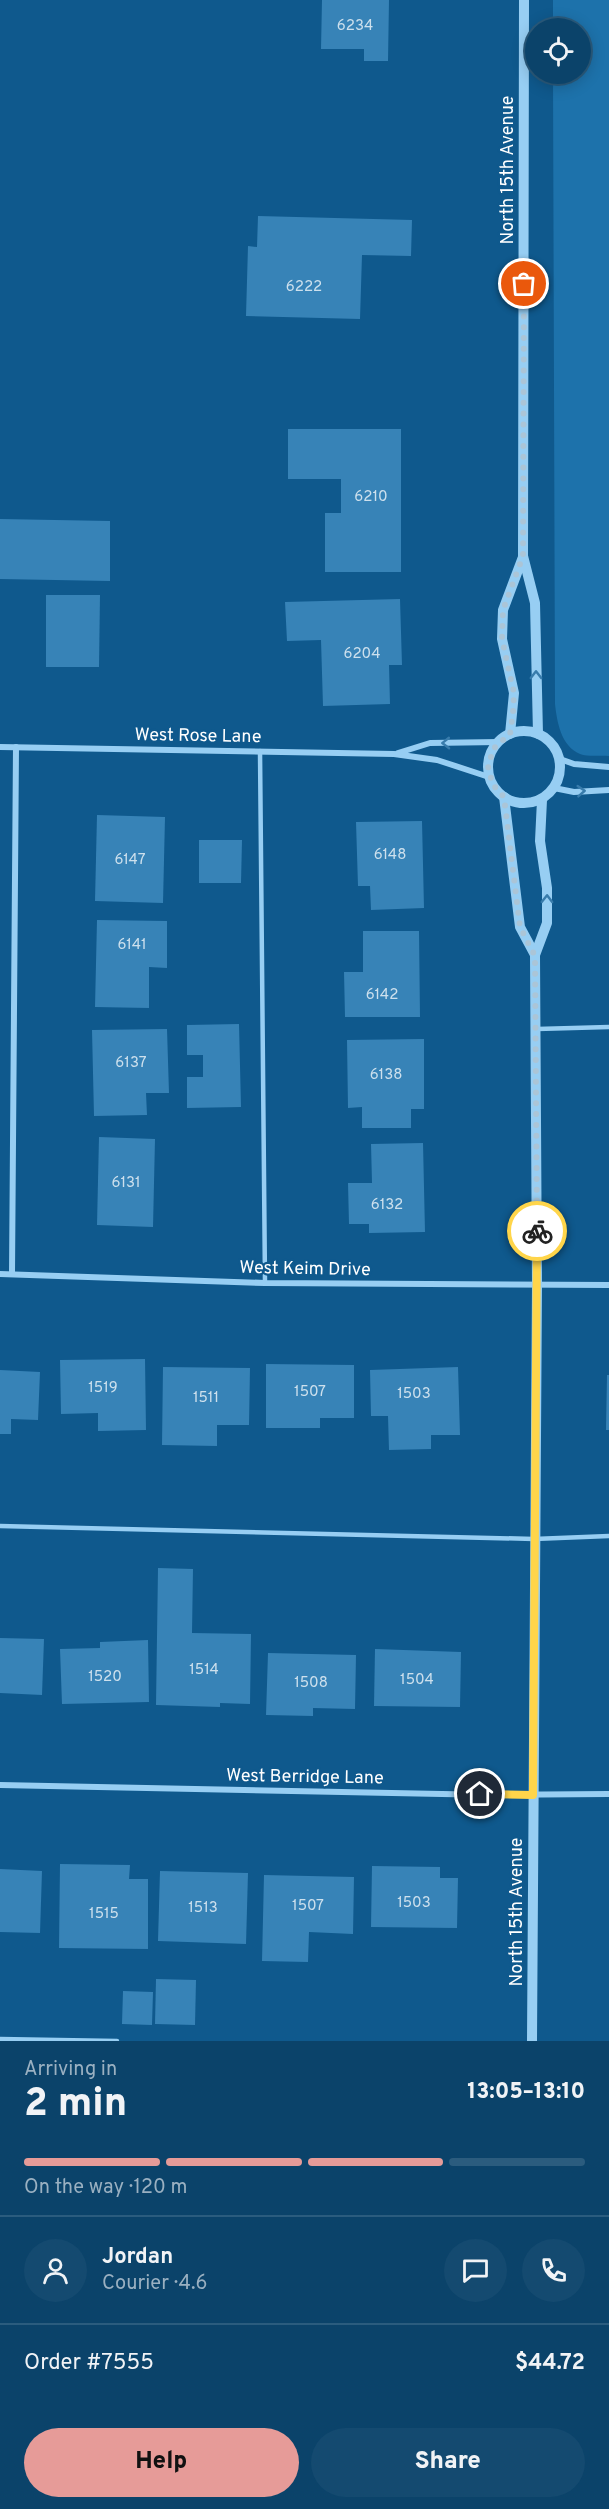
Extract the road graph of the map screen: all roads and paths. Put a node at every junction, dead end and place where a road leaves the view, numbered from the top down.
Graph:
1 (524, 0) edge
2 (523, 556) junction
3 (510, 734) junction
4 (538, 734) junction
5 (499, 742) junction
6 (0, 747) edge
7 (15, 747) junction
8 (260, 751) junction
9 (394, 754) junction
10 (560, 759) junction
11 (609, 767) edge
12 (489, 777) junction
13 (554, 788) junction
14 (609, 790) edge
15 (504, 797) junction
16 (542, 800) junction
17 (535, 956) junction
18 (609, 1027) edge
19 (536, 1029) junction
20 (0, 1274) edge
21 (12, 1274) junction
22 (265, 1283) junction
23 (537, 1285) junction
24 (609, 1285) edge
25 (0, 1526) edge
26 (609, 1536) edge
27 (534, 1539) junction
28 (0, 1785) edge
29 (609, 1794) edge
30 (533, 1795) junction
31 (0, 2039) edge
32 (117, 2041) edge
33 (532, 2041) edge

1 - 2 street, North 15th Avenue
2 - 3 street, North 15th Avenue
4 -> 2 street, North 15th Avenue
3 - 4 street
3 - 5 street
4 - 10 street
5 -> 9 street, West Rose Lane
5 - 12 street
6 - 7 street, West Rose Lane
7 - 8 street, West Rose Lane
7 - 21 street
8 - 9 street, West Rose Lane
8 - 22 lane
9 - 12 street, West Rose Lane
10 - 11 street
10 - 13 street
12 - 15 street
13 -> 14 street
13 - 16 street
15 - 16 street
15 - 17 street, North 15th Avenue
17 -> 16 street, North 15th Avenue
17 - 19 street, North 15th Avenue
18 - 19 lane
19 - 23 street, North 15th Avenue
20 - 21 street, West Keim Drive
21 - 22 street, West Keim Drive
22 - 23 street, West Keim Drive
23 - 24 street, West Keim Drive
23 - 27 street, North 15th Avenue
25 - 27 lane
26 - 27 lane
27 - 30 street, North 15th Avenue
28 - 30 street, West Berridge Lane
29 - 30 street, West Berridge Lane
30 - 33 street, North 15th Avenue
31 - 32 lane

